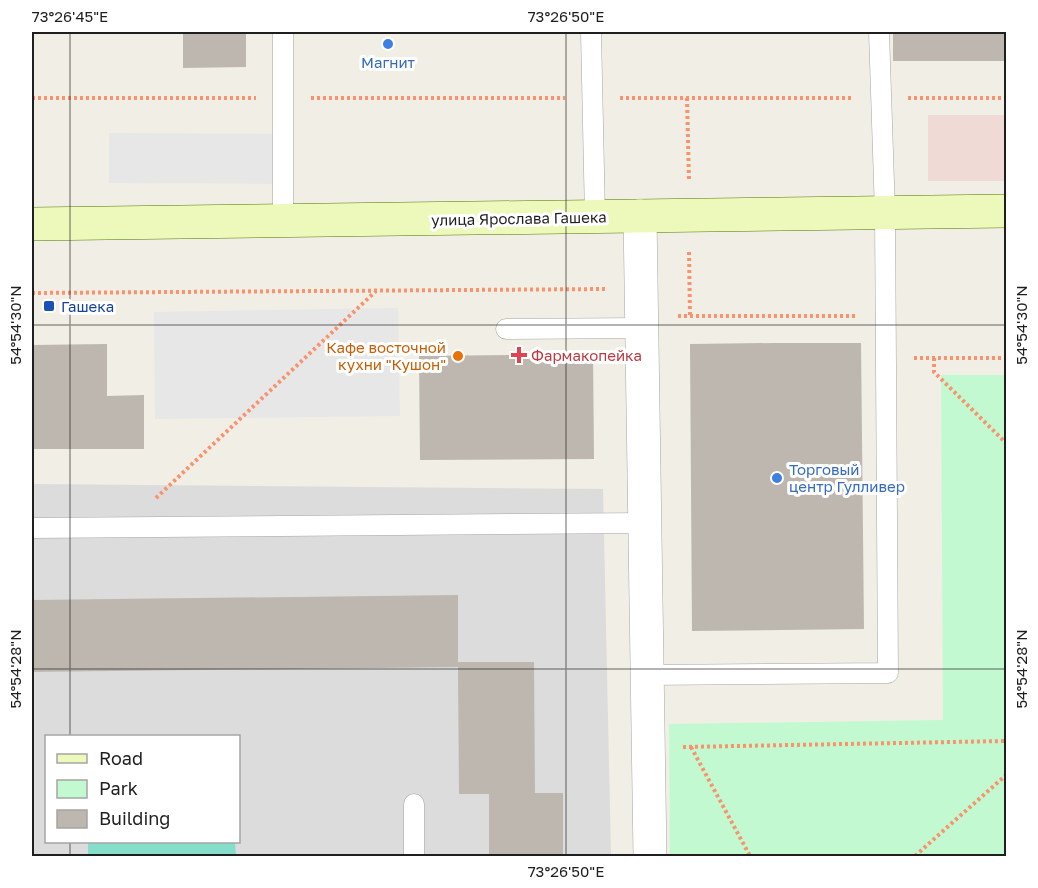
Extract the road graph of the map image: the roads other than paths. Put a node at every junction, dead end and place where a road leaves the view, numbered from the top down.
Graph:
1 (283, 32) edge
2 (591, 32) edge
3 (879, 32) edge
4 (1006, 212) edge
5 (885, 213) junction
6 (640, 216) junction
7 (595, 217) junction
8 (283, 220) junction
9 (32, 224) edge
10 (641, 311) junction
11 (506, 329) dead end
12 (644, 524) junction
13 (32, 528) edge
14 (646, 675) junction
15 (414, 804) dead end
16 (414, 856) edge
17 (650, 856) edge

1 - 8 lane
2 - 7 lane
3 - 5 lane
4 - 5 main road, улица Ярослава Гашека
5 - 6 main road, улица Ярослава Гашека
5 - 14 lane
6 - 7 main road, улица Ярослава Гашека
6 - 10 street
7 - 8 main road, улица Ярослава Гашека
8 - 9 main road, улица Ярослава Гашека
10 - 11 lane
10 - 12 street
12 - 13 lane
12 - 14 street
14 - 17 street
15 - 16 lane

